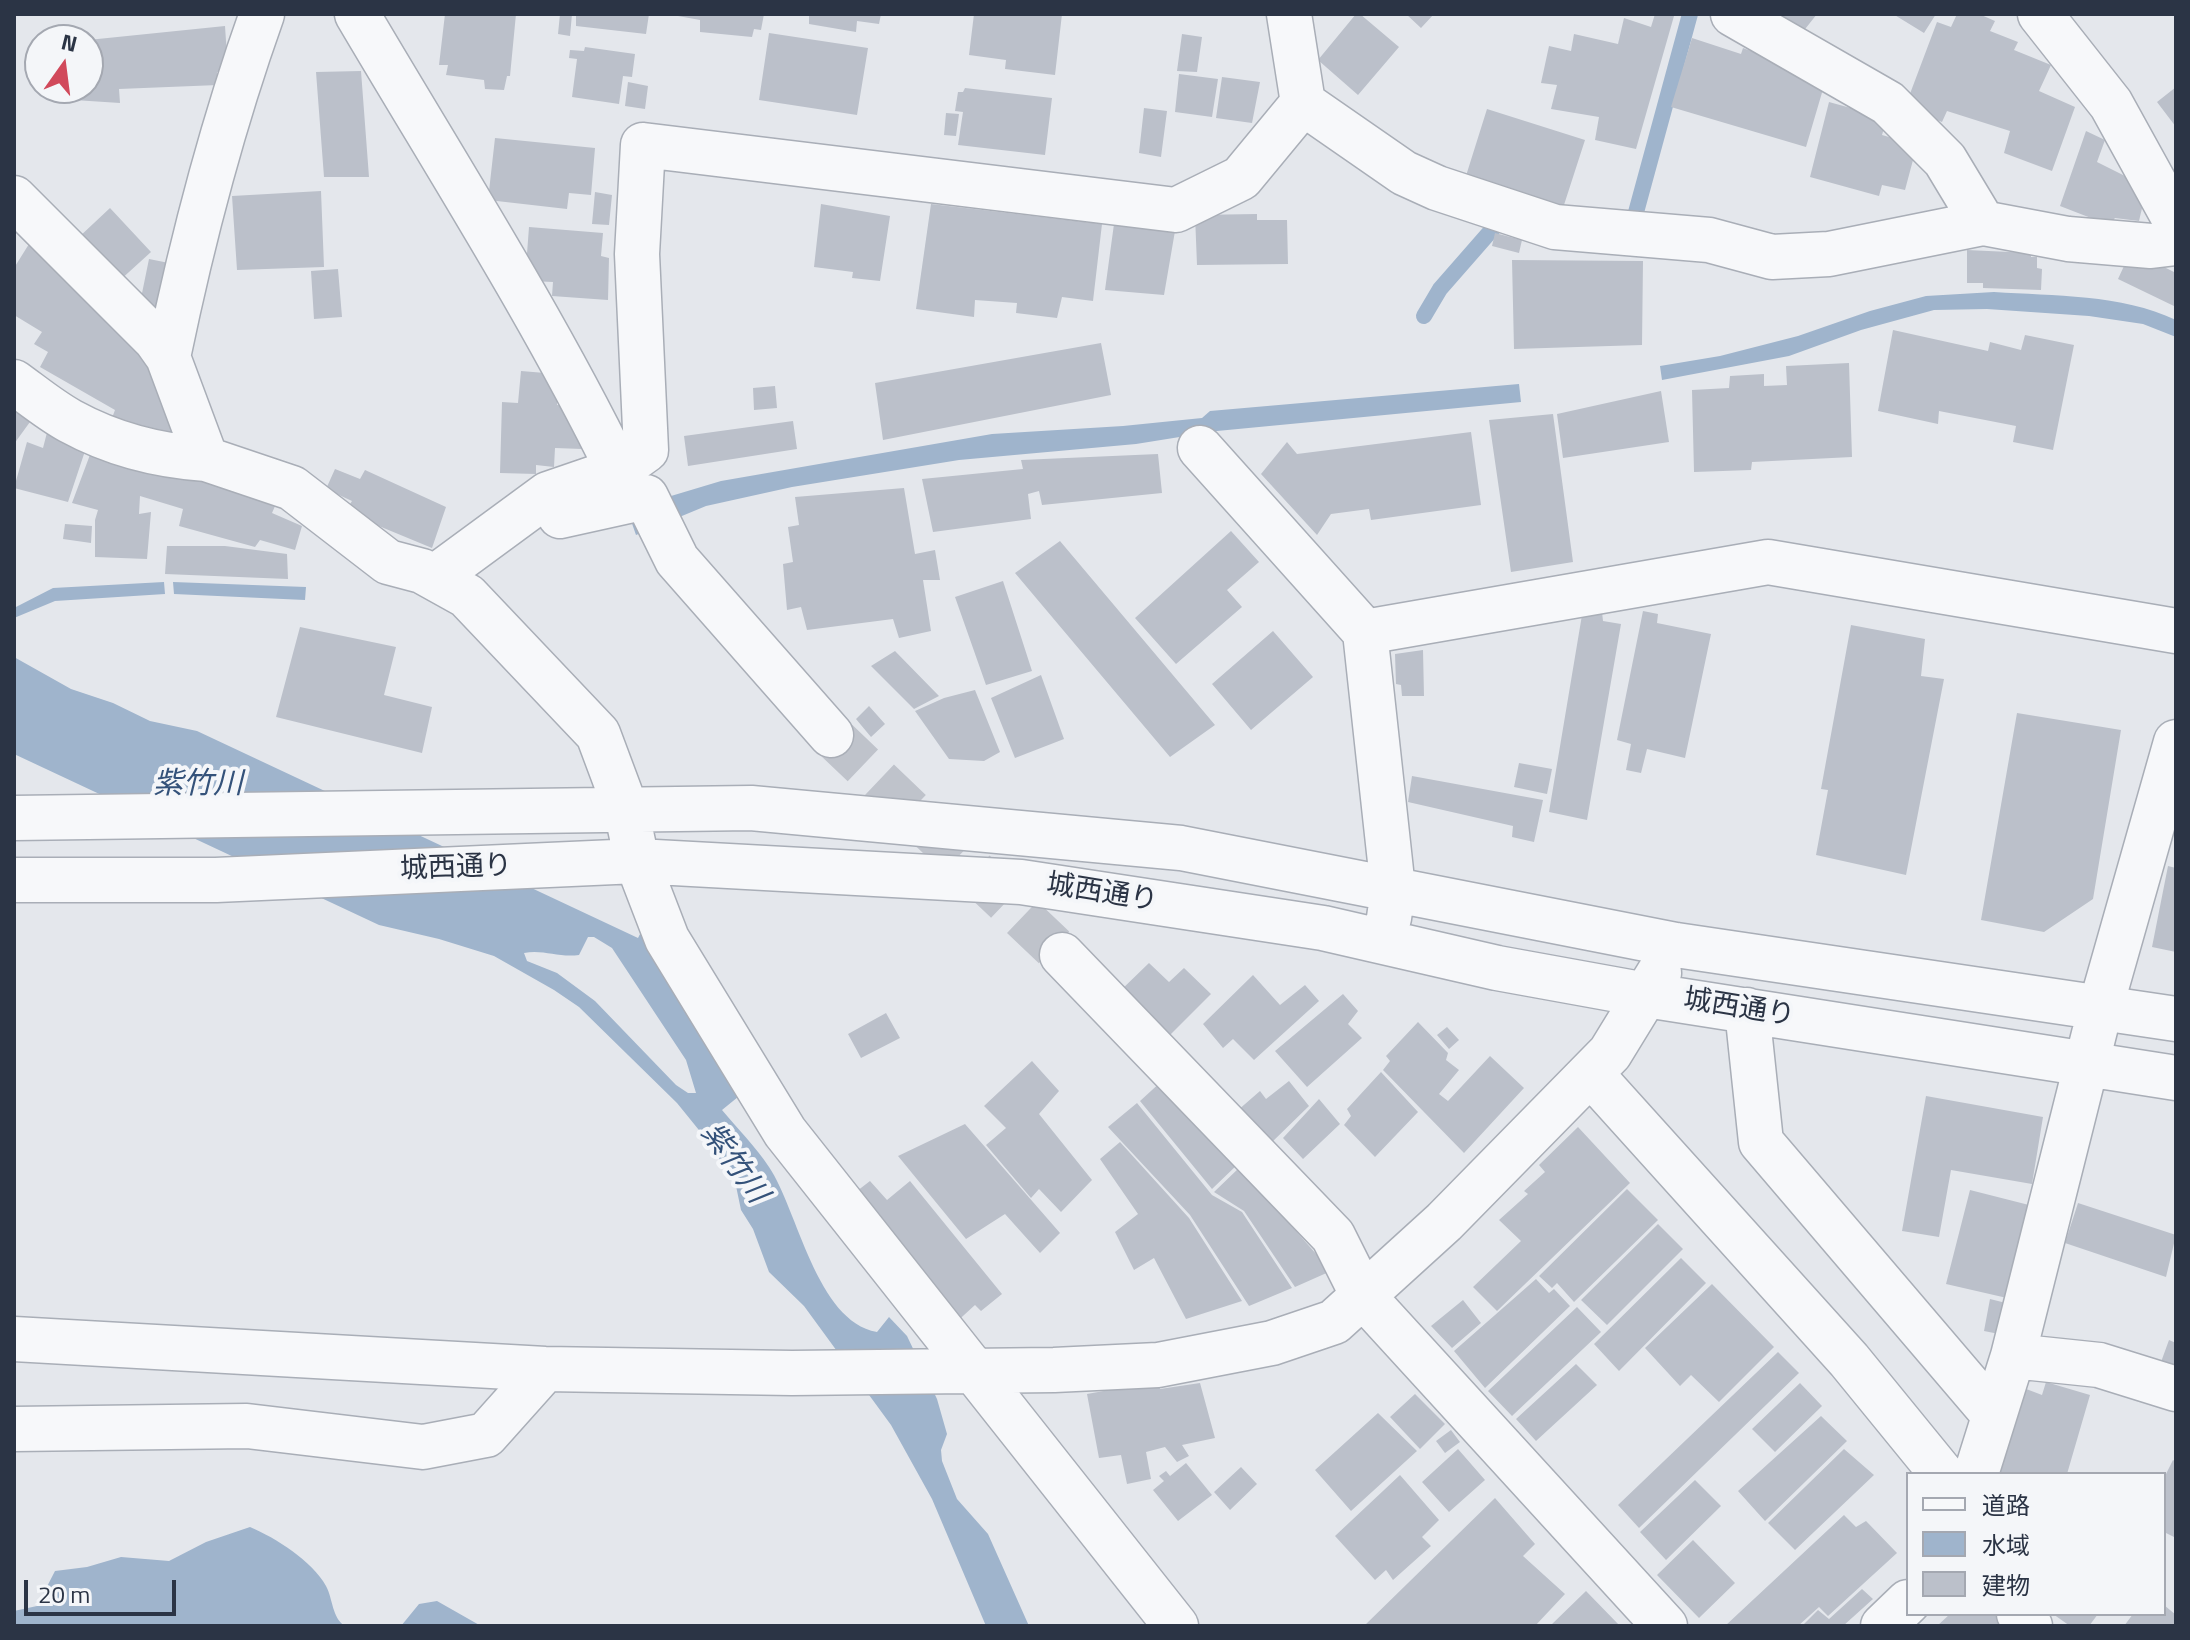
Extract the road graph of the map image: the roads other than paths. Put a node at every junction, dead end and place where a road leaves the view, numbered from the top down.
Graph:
1 (262, 14) edge
2 (357, 14) edge
3 (1289, 14) edge
4 (1733, 14) edge
5 (2040, 14) edge
6 (1303, 103) junction
7 (14, 198) edge
8 (2176, 222) edge
9 (1983, 223) junction
10 (2176, 243) edge
11 (168, 357) junction
12 (14, 382) edge
13 (1200, 448) dead end
14 (206, 459) junction
15 (618, 470) junction
16 (499, 530) junction
17 (435, 577) junction
18 (2176, 631) edge
19 (1365, 632) junction
20 (831, 735) tunnel mouth
21 (2176, 742) edge
22 (626, 809) junction
23 (14, 818) edge
24 (637, 861) junction
25 (14, 880) edge
26 (1393, 889) junction
27 (1386, 942) junction
28 (1676, 945) junction
29 (1062, 955) tunnel mouth
30 (1646, 995) junction
31 (2101, 1006) junction
32 (1747, 1010) junction
33 (2176, 1019) edge
34 (2087, 1064) junction
35 (1591, 1074) junction
36 (2176, 1078) edge
37 (1363, 1296) junction
38 (14, 1339) edge
39 (2013, 1356) junction
40 (545, 1369) junction
41 (962, 1370) junction
42 (2176, 1389) edge
43 (1994, 1415) junction
44 (14, 1429) edge
45 (1940, 1472) edge
46 (1977, 1472) edge
47 (1906, 1604) edge
48 (1176, 1626) edge
49 (1665, 1626) edge
50 (1883, 1626) edge

1 - 11 street
2 - 15 street
3 - 6 street
4 - 9 street
5 - 8 street
6 - 9 street
6 - 15 street
7 - 11 street
9 - 10 street
11 - 14 street
12 - 14 street
13 - 19 street
14 - 17 street
15 - 16 street
16 - 17 street
16 - 20 street
17 - 22 street
18 - 19 street
19 - 26 street
21 - 31 street
22 - 23 street, 城西通り
22 - 24 street
22 - 26 street, 城西通り
24 - 25 street, 城西通り
24 - 27 street, 城西通り
24 - 41 street
26 - 27 street
26 - 28 street, 城西通り
27 - 30 street, 城西通り
28 - 30 street
28 - 31 street, 城西通り
29 - 37 street
30 - 32 street, 城西通り
30 - 35 street
31 - 33 street, 城西通り
31 - 34 street
32 - 34 street, 城西通り
32 - 43 street
34 - 36 street, 城西通り
34 - 39 street
35 - 37 street
35 - 45 street
37 - 41 street
37 - 49 street
38 - 40 street
39 - 42 street
39 - 43 street
40 - 41 street
40 - 44 street
41 - 48 street
43 - 46 street
47 - 50 street

